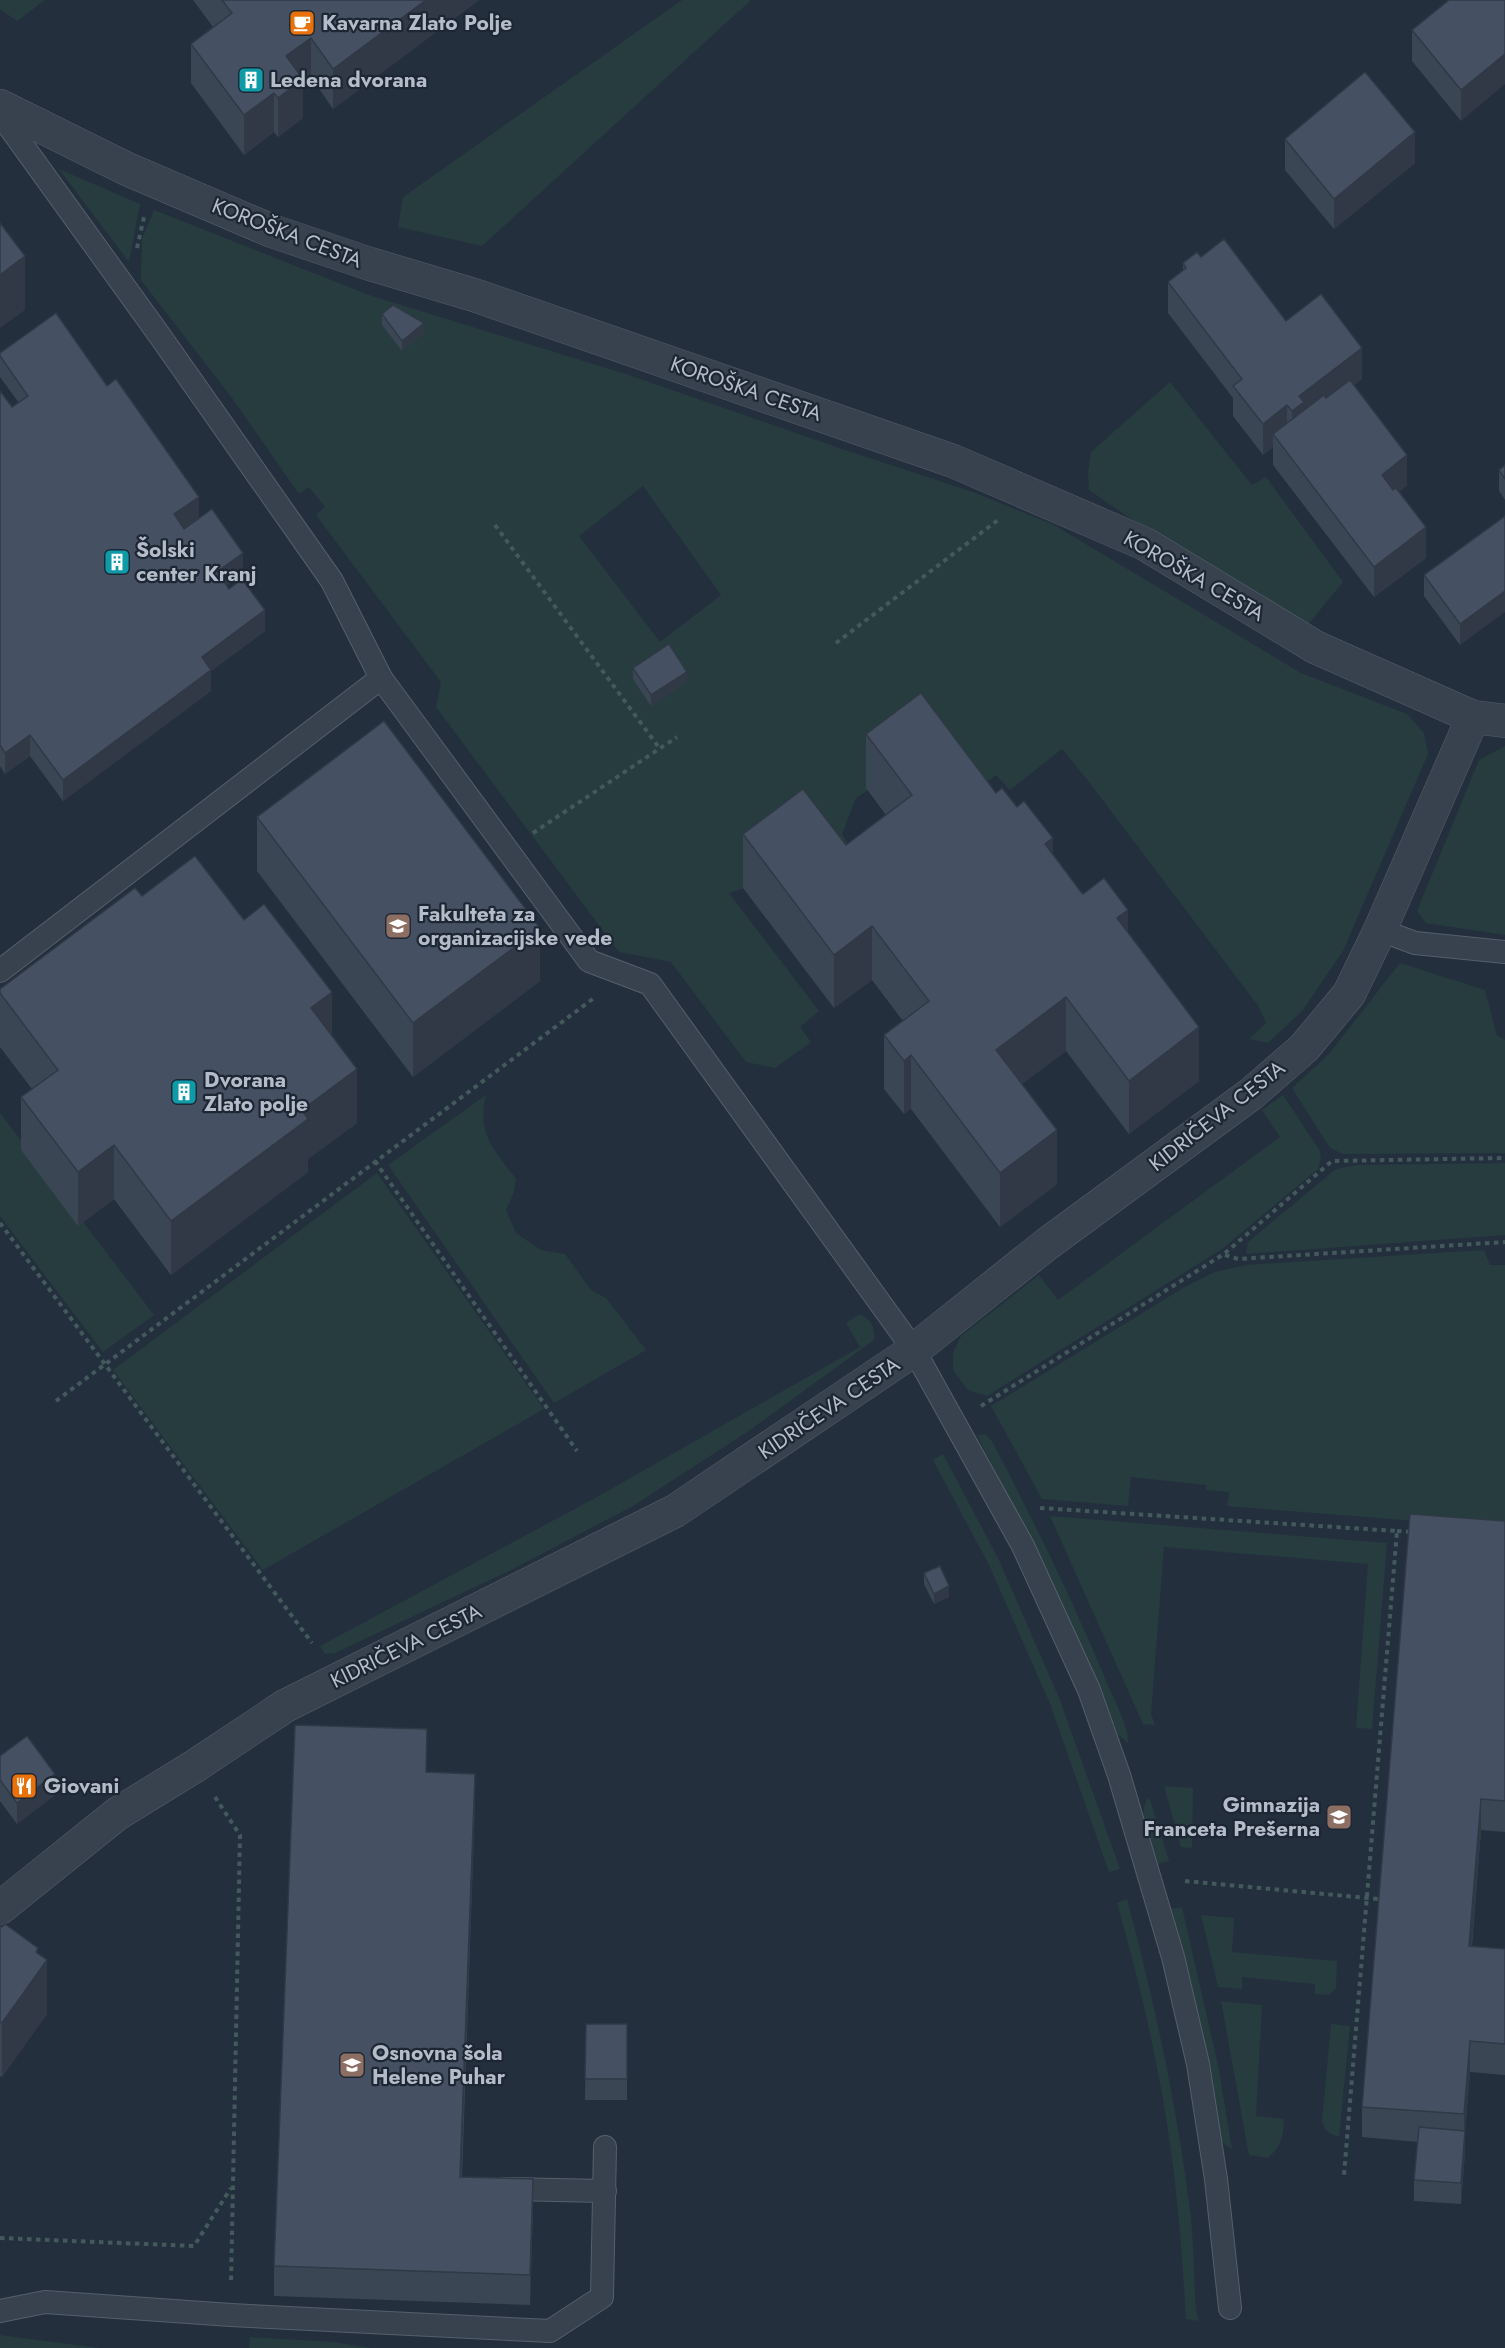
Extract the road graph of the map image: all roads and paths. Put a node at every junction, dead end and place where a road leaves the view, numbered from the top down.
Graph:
1 (0, 106) edge
2 (0, 114) edge
3 (157, 181) junction
4 (132, 296) junction
5 (1031, 495) junction
6 (495, 525) dead end
7 (836, 643) dead end
8 (381, 678) junction
9 (1489, 719) edge
10 (677, 737) dead end
11 (660, 749) junction
12 (507, 850) junction
13 (1380, 930) junction
14 (1505, 952) edge
15 (0, 971) edge
16 (626, 975) junction
17 (1505, 1158) edge
18 (375, 1161) junction
19 (0, 1223) edge
20 (1505, 1242) edge
21 (1224, 1254) junction
22 (914, 1350) junction
23 (105, 1364) junction
24 (56, 1401) dead end
25 (981, 1406) dead end
26 (577, 1451) dead end
27 (1037, 1508) dead end
28 (1397, 1531) junction
29 (1421, 1533) edge
30 (312, 1643) dead end
31 (195, 1766) junction
32 (1184, 1881) dead end
33 (1367, 1898) junction
34 (1378, 1899) edge
35 (0, 1908) edge
36 (605, 2147) dead end
37 (1344, 2175) dead end
38 (232, 2187) junction
39 (488, 2188) edge
40 (604, 2191) junction
41 (0, 2238) edge
42 (1230, 2308) dead end
43 (0, 2310) edge
44 (231, 2315) junction

1 - 3 street, KOROŠKA CESTA
2 - 4 lane
3 - 4 path
3 - 5 street, KOROŠKA CESTA
4 - 8 lane
5 - 7 path
5 - 9 street, KOROŠKA CESTA
6 - 11 path
8 - 12 lane
8 - 15 lane
9 - 13 street, KIDRIČEVA CESTA
10 - 11 path
11 - 12 path
12 - 16 lane
13 - 14 lane
13 - 22 street, KIDRIČEVA CESTA
16 - 18 path
16 - 22 lane
17 - 21 path
18 - 23 path
18 - 26 path
19 - 23 path
20 - 21 path
21 - 25 path
22 - 31 street, KIDRIČEVA CESTA
22 - 42 lane
23 - 24 path
23 - 30 path
27 - 28 path
28 - 29 path
28 - 33 path
31 - 35 street, KIDRIČEVA CESTA
31 - 38 path
32 - 33 path
33 - 34 path
33 - 37 path
36 - 40 lane
38 - 41 path
38 - 44 path
39 - 40 lane
40 - 44 lane
43 - 44 lane

